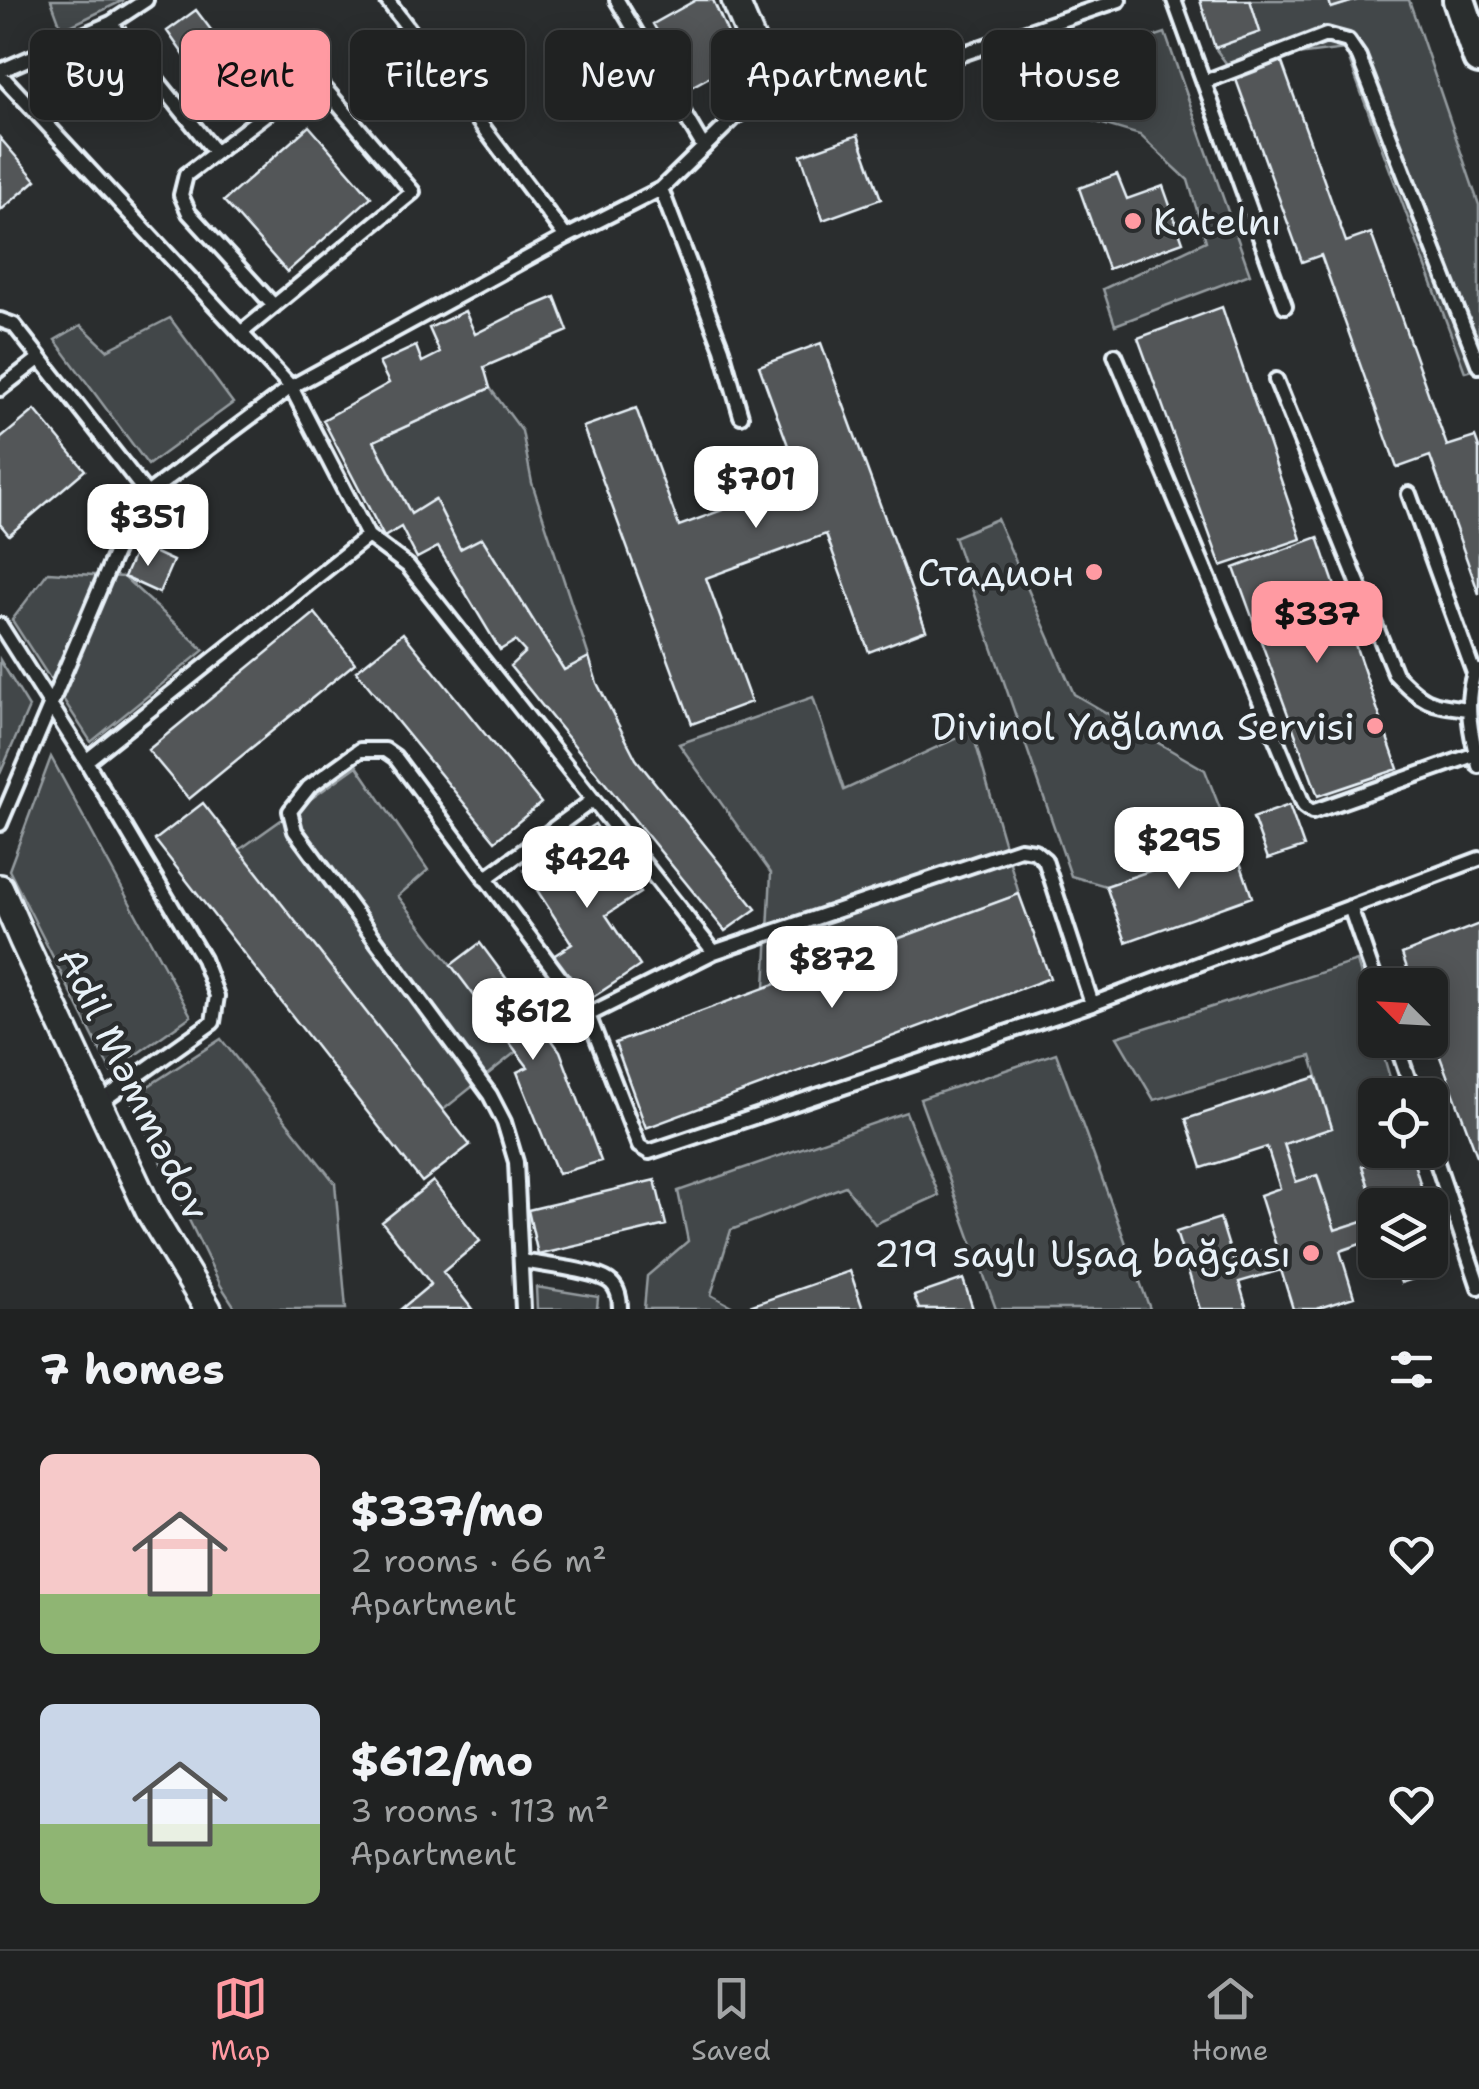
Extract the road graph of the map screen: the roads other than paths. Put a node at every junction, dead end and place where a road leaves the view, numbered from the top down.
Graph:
1 (146, 0) edge
2 (388, 0) edge
3 (618, 0) edge
4 (735, 0) edge
5 (1119, 0) edge
6 (1174, 0) edge
7 (1458, 0) edge
8 (110, 23) junction
9 (747, 30) edge
10 (963, 53) edge
11 (1479, 58) edge
12 (0, 72) edge
13 (1204, 82) junction
14 (732, 120) edge
15 (703, 146) junction
16 (215, 152) junction
17 (661, 189) junction
18 (566, 237) junction
19 (274, 306) junction
20 (1284, 306) dead end
21 (0, 320) edge
22 (242, 332) junction
23 (1115, 355) dead end
24 (40, 358) junction
25 (1479, 366) edge
26 (1276, 380) dead end
27 (291, 387) junction
28 (0, 389) edge
29 (741, 416) dead end
30 (146, 494) junction
31 (1409, 494) dead end
32 (368, 536) junction
33 (0, 625) edge
34 (1477, 672) edge
35 (51, 704) junction
36 (1468, 709) junction
37 (1478, 760) edge
38 (86, 761) junction
39 (593, 800) junction
40 (0, 824) edge
41 (1479, 859) edge
42 (485, 879) junction
43 (0, 888) edge
44 (1350, 907) junction
45 (714, 952) junction
46 (1371, 968) edge
47 (1092, 1004) junction
48 (588, 1015) junction
49 (99, 1103) junction
50 (1439, 1168) edge
51 (522, 1260) junction
52 (1479, 1287) edge
53 (208, 1309) edge
54 (523, 1309) edge
55 (620, 1309) edge

1 - 8 lane
2 - 18 lane
3 - 15 lane
4 - 9 street
5 - 10 lane
6 - 13 lane
7 - 11 street
8 - 12 lane
8 - 16 lane
12 - 22 lane
13 - 20 lane
13 - 25 lane
14 - 15 lane
15 - 17 lane
16 - 19 lane
16 - 19 lane
17 - 18 lane
17 - 29 lane
18 - 27 lane
19 - 22 lane
21 - 24 lane
22 - 27 lane
23 - 37 lane
24 - 28 lane
24 - 30 lane
26 - 36 lane
27 - 30 lane
27 - 32 lane
30 - 35 lane
31 - 34 lane
32 - 38 lane
32 - 39 lane
33 - 35 lane
34 - 36 lane
35 - 38 lane
35 - 40 lane
36 - 37 lane
38 - 49 lane
39 - 42 lane
39 - 45 lane
41 - 44 lane
42 - 48 lane
42 - 51 lane
43 - 49 street, Adil Məmmədov
44 - 46 lane
44 - 47 lane
45 - 47 lane
45 - 48 lane
47 - 48 lane
49 - 53 street, Adil Məmmədov
50 - 52 lane
51 - 54 lane
51 - 55 lane

